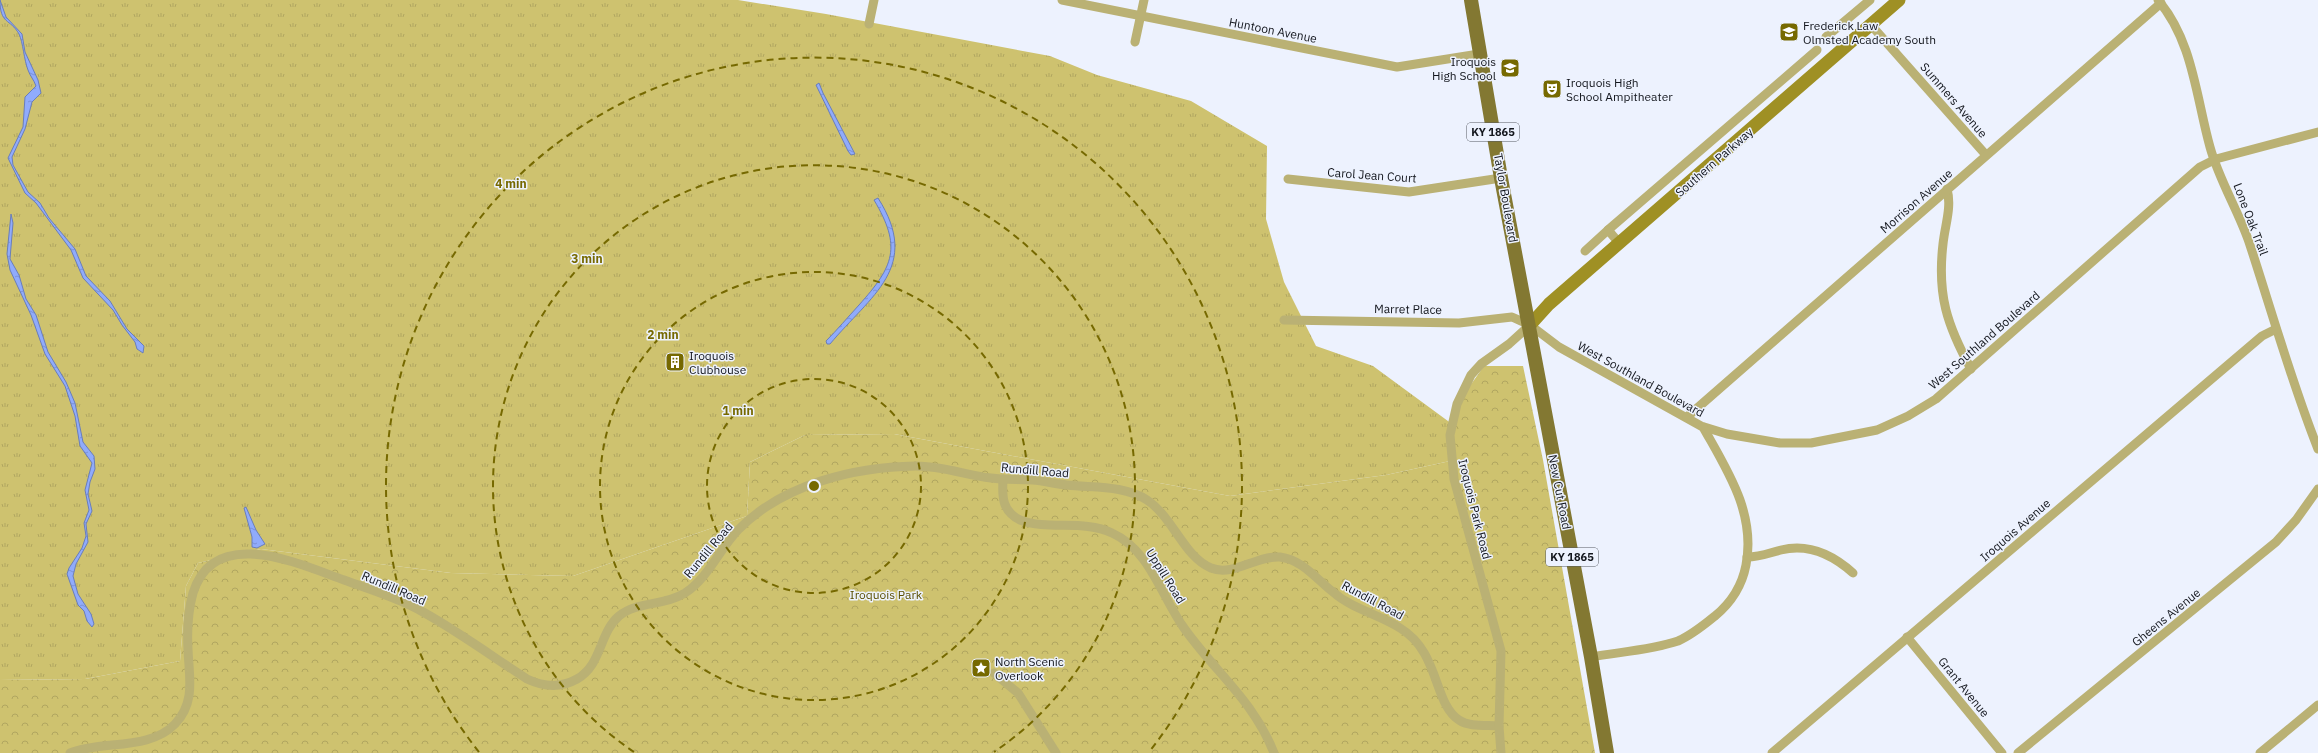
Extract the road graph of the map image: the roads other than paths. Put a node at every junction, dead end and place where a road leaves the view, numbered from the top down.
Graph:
1 (874, 0) edge
2 (1062, 0) edge
3 (1144, 0) edge
4 (1470, 0) edge
5 (1870, 0) edge
6 (1899, 0) edge
7 (2159, 2) edge
8 (1140, 16) junction
9 (869, 24) dead end
10 (1871, 25) junction
11 (1826, 38) dead end
12 (1135, 42) dead end
13 (1817, 50) dead end
14 (1479, 54) junction
15 (1798, 65) junction
16 (1810, 78) junction
17 (2318, 132) edge
18 (1986, 155) junction
19 (2216, 159) junction
20 (1501, 178) junction
21 (1288, 179) dead end
22 (1947, 189) junction
23 (1608, 230) junction
24 (1620, 244) junction
25 (1585, 251) dead end
26 (1284, 320) dead end
27 (1530, 326) junction
28 (2276, 329) junction
29 (1971, 369) junction
30 (1687, 417) junction
31 (1703, 427) junction
32 (2318, 449) edge
33 (1003, 479) junction
34 (2318, 489) edge
35 (1748, 557) junction
36 (1853, 574) dead end
37 (1907, 637) junction
38 (1591, 657) junction
39 (994, 673) dead end
40 (2318, 705) edge
41 (1499, 726) junction
42 (70, 753) edge
43 (1056, 753) edge
44 (1274, 753) edge
45 (1501, 753) edge
46 (1607, 753) edge
47 (1772, 753) edge
48 (2002, 753) edge
49 (2018, 753) edge
50 (2260, 753) edge

1 - 9 street
2 - 8 street, Huntoon Avenue
3 - 8 street
4 - 14 main road, Taylor Boulevard / KY 1865
5 - 11 street
6 - 10 main road, Southern Parkway
7 - 18 street, Morrison Avenue
7 - 19 street, Lone Oak Trail
8 - 12 street
8 - 14 street, Huntoon Avenue
10 - 16 main road, Southern Parkway
10 - 18 street, Summers Avenue
13 - 15 street
14 - 20 main road, Taylor Boulevard / KY 1865
15 - 16 street
15 - 23 street
16 - 24 main road, Southern Parkway
17 - 19 street, West Southland Boulevard
18 - 22 street, Morrison Avenue
19 - 28 street, Lone Oak Trail
19 - 29 street, West Southland Boulevard
20 - 21 street, Carol Jean Court
20 - 27 main road, Taylor Boulevard / KY 1865
22 - 29 street
22 - 30 street, Morrison Avenue
23 - 24 street
23 - 25 street
24 - 27 main road, Southern Parkway
26 - 27 street, Marret Place
27 - 30 street, West Southland Boulevard
27 - 38 main road, New Cut Road / KY 1865
27 - 41 street, Iroquois Park Road
28 - 32 street, Lone Oak Trail
28 - 37 street, Iroquois Avenue
29 - 31 street, West Southland Boulevard
30 - 31 street, West Southland Boulevard
31 - 35 street
33 - 41 street, Rundill Road
33 - 42 street, Rundill Road
33 - 44 street, Uppill Road
34 - 49 street, Gheens Avenue
35 - 36 street
35 - 38 street
37 - 47 street, Iroquois Avenue
37 - 48 street, Grant Avenue
38 - 46 main road, New Cut Road / KY 1865
39 - 43 street
40 - 50 street
41 - 45 street

